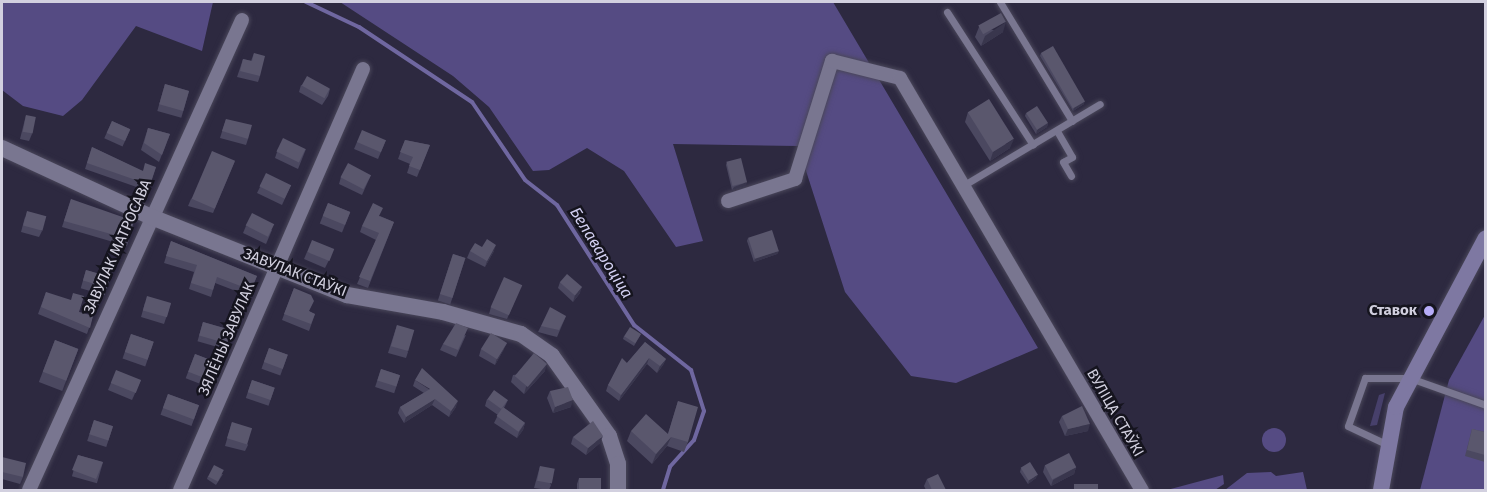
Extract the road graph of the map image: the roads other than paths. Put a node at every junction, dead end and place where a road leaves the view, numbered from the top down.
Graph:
1 (1000, 2) edge
2 (947, 12) dead end
3 (242, 20) dead end
4 (363, 69) dead end
5 (1100, 104) dead end
6 (1072, 121) junction
7 (1056, 131) junction
8 (1033, 145) junction
9 (2, 148) edge
10 (1071, 176) dead end
11 (964, 185) junction
12 (728, 201) dead end
13 (149, 216) junction
14 (1485, 238) edge
15 (277, 267) junction
16 (1410, 378) junction
17 (1485, 405) edge
18 (1386, 444) junction
19 (29, 490) edge
20 (180, 490) edge
21 (618, 490) edge
22 (1142, 490) edge
23 (1381, 490) edge

1 - 6 lane
2 - 8 lane
3 - 13 street, ЗАВУЛАК МАТРОСАВА
4 - 15 street, ЗЯЛЁНЫ ЗАВУЛАК
5 - 6 lane
6 - 7 lane
7 - 8 lane
7 - 10 lane
8 - 11 lane
9 - 13 street, ЗАВУЛАК СТАЎКІ
11 - 12 street, ВУЛІЦА СТАЎКІ
11 - 22 street, ВУЛІЦА СТАЎКІ
13 - 15 street, ЗАВУЛАК СТАЎКІ
13 - 19 street, ЗАВУЛАК МАТРОСАВА
14 - 16 main road
15 - 20 street, ЗЯЛЁНЫ ЗАВУЛАК
15 - 21 street, ЗАВУЛАК СТАЎКІ
16 - 17 lane
16 - 18 main road
16 - 18 lane
18 - 23 main road

